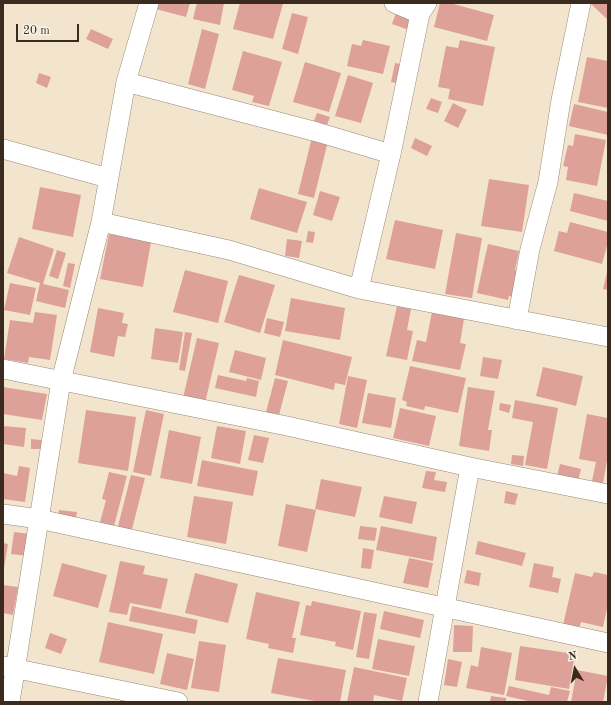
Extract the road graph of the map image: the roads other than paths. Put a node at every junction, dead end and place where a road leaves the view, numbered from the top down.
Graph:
1 (149, 3) edge
2 (394, 3) edge
3 (581, 3) edge
4 (423, 8) edge
5 (126, 82) junction
6 (3, 149) edge
7 (392, 154) junction
8 (108, 178) junction
9 (101, 222) junction
10 (359, 289) junction
11 (517, 320) junction
12 (608, 337) edge
13 (3, 369) edge
14 (60, 382) junction
15 (470, 467) junction
16 (608, 494) edge
17 (3, 514) edge
18 (39, 519) junction
19 (446, 608) junction
20 (608, 643) edge
21 (9, 667) edge
22 (10, 702) edge
23 (178, 702) edge
24 (428, 702) edge

1 - 5 street
2 - 4 street
3 - 11 street
4 - 7 street
5 - 7 street
5 - 8 street
6 - 8 street
7 - 10 street
8 - 9 street
9 - 10 street
9 - 14 street
10 - 11 street
11 - 12 street
13 - 14 street
14 - 15 street
14 - 18 street
15 - 16 street
15 - 19 street
17 - 18 street
18 - 19 street
18 - 21 street
19 - 20 street
19 - 24 street
21 - 22 street
21 - 23 street

